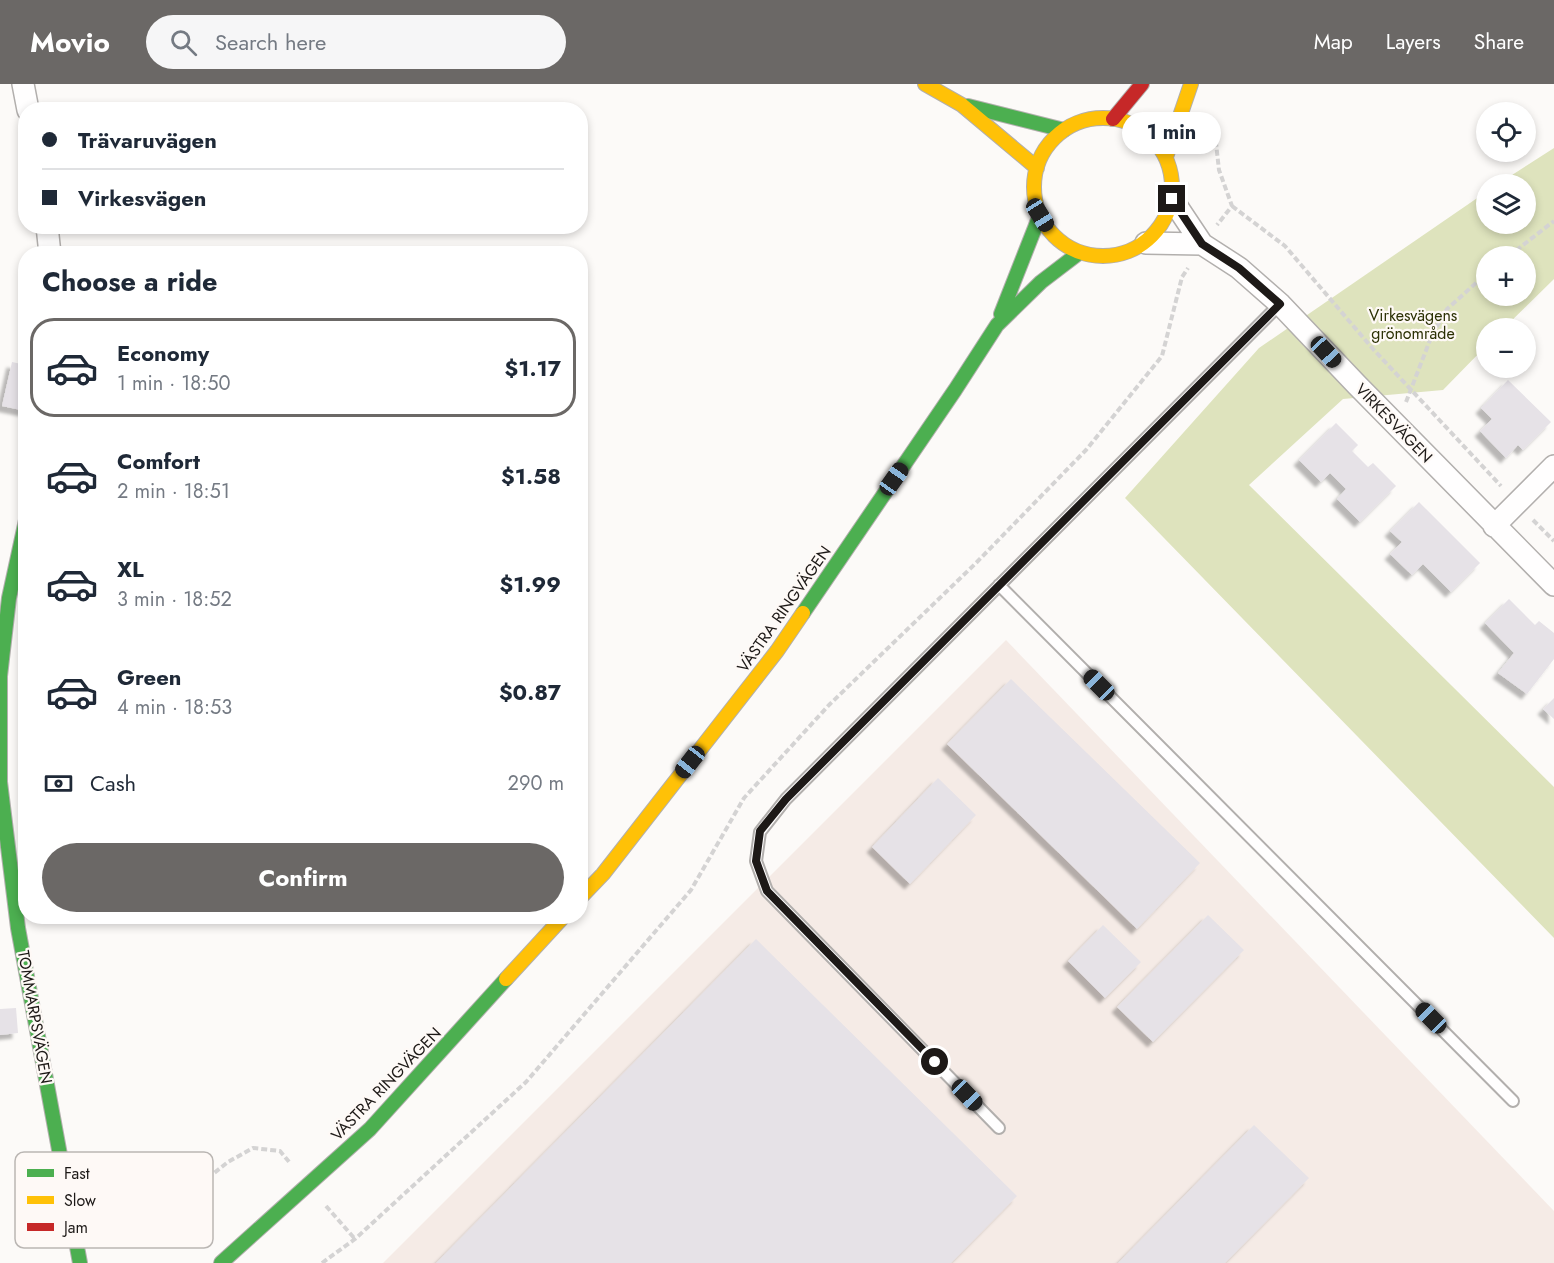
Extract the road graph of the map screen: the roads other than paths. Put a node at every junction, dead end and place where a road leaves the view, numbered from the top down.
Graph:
1 (23, 84) edge
2 (925, 84) edge
3 (1142, 84) edge
4 (1191, 84) edge
5 (26, 102) edge
6 (962, 105) junction
7 (1113, 118) junction
8 (1064, 130) junction
9 (1166, 157) junction
10 (1036, 168) junction
11 (1172, 199) junction
12 (1040, 215) junction
13 (1146, 243) junction
14 (1202, 244) junction
15 (1079, 253) junction
16 (1280, 304) junction
17 (997, 325) junction
18 (1554, 466) edge
19 (1494, 526) junction
20 (18, 557) edge
21 (999, 585) junction
22 (1554, 585) edge
23 (588, 890) edge
24 (557, 924) edge
25 (1514, 1101) dead end
26 (999, 1128) dead end
27 (60, 1152) edge
28 (78, 1248) edge
29 (80, 1263) edge
30 (221, 1263) edge

1 - 5 street
2 - 6 main road
3 - 7 main road
4 - 9 main road
6 - 8 main road
6 - 10 main road
7 - 8 main road
7 - 9 main road
8 - 10 main road
9 - 11 main road
10 - 12 main road
11 - 13 main road
11 - 14 street, VIRKESVÄGEN
12 - 15 main road
12 - 17 main road, VÄSTRA RINGVÄGEN
13 - 14 street
13 - 15 main road
14 - 16 street, VIRKESVÄGEN
15 - 17 main road, VÄSTRA RINGVÄGEN
16 - 19 street, VIRKESVÄGEN
16 - 21 lane
17 - 23 main road, VÄSTRA RINGVÄGEN
18 - 19 street
19 - 22 street, VIRKESVÄGEN
20 - 27 main road, TOMMARPSVÄGEN
21 - 25 lane
21 - 26 lane
24 - 30 main road, VÄSTRA RINGVÄGEN
28 - 29 main road, TOMMARPSVÄGEN

